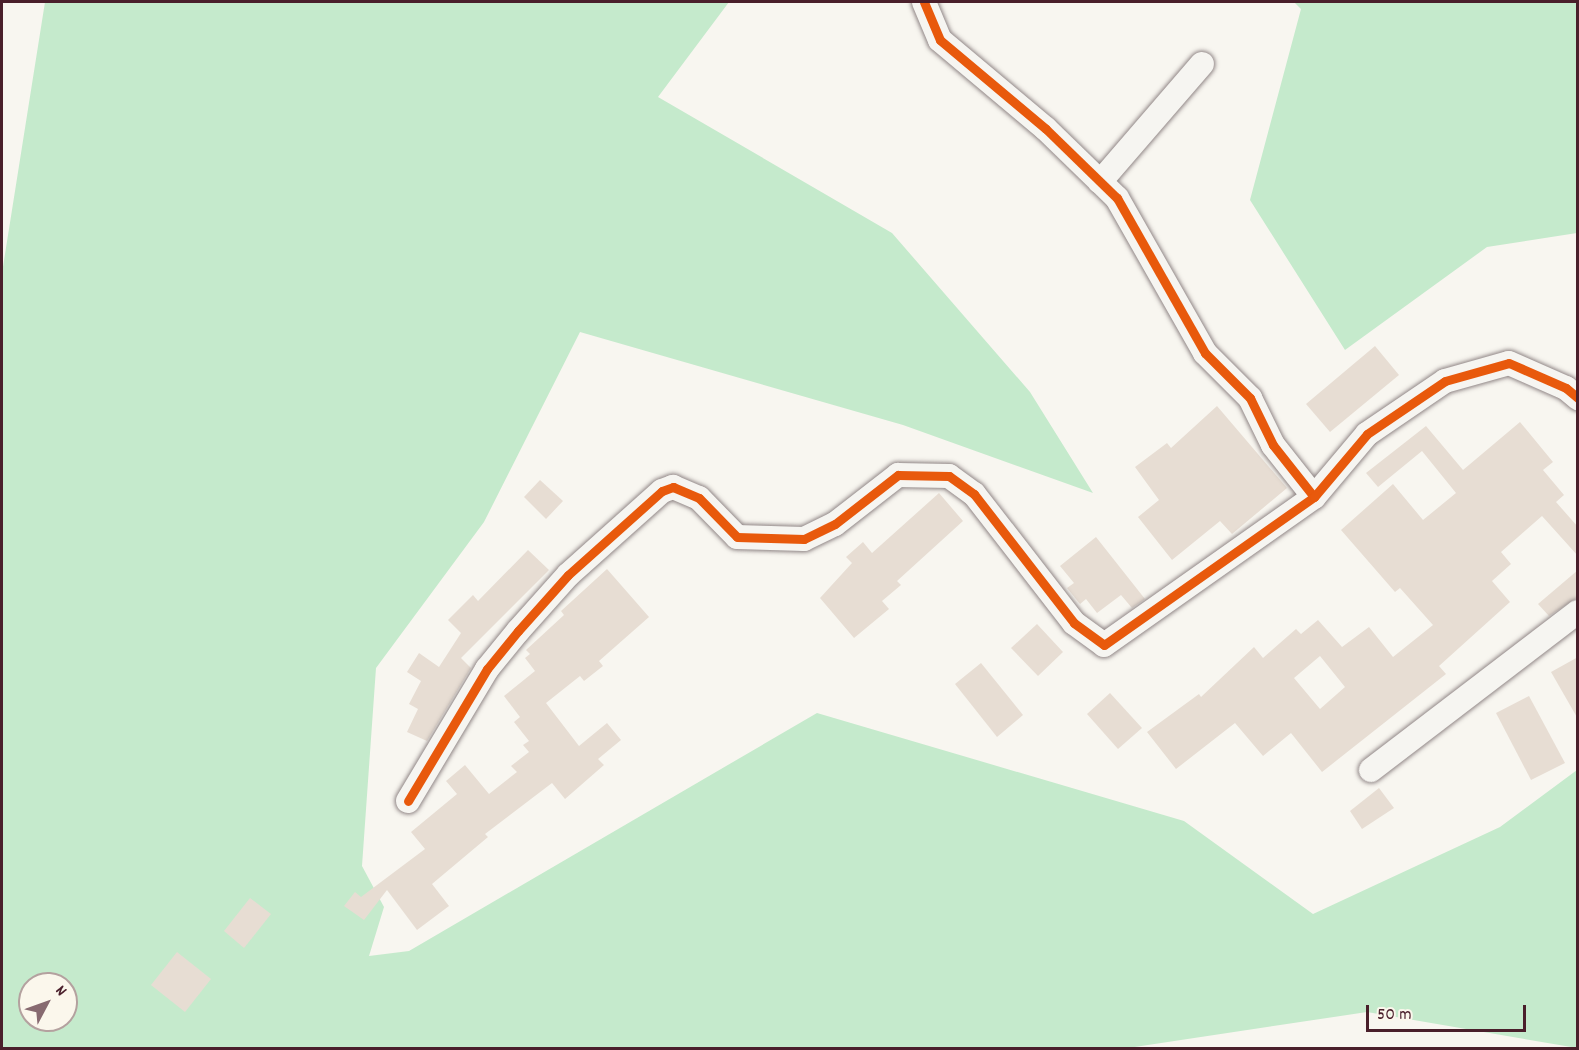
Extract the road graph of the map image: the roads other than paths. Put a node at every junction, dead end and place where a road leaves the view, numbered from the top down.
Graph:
1 (924, 2) edge
2 (1202, 64) dead end
3 (1100, 182) junction
4 (1578, 398) edge
5 (1314, 497) junction
6 (1578, 612) edge
7 (1371, 770) dead end
8 (408, 801) dead end

1 - 3 street
2 - 3 street
3 - 5 street
4 - 5 street
5 - 8 street
6 - 7 street

